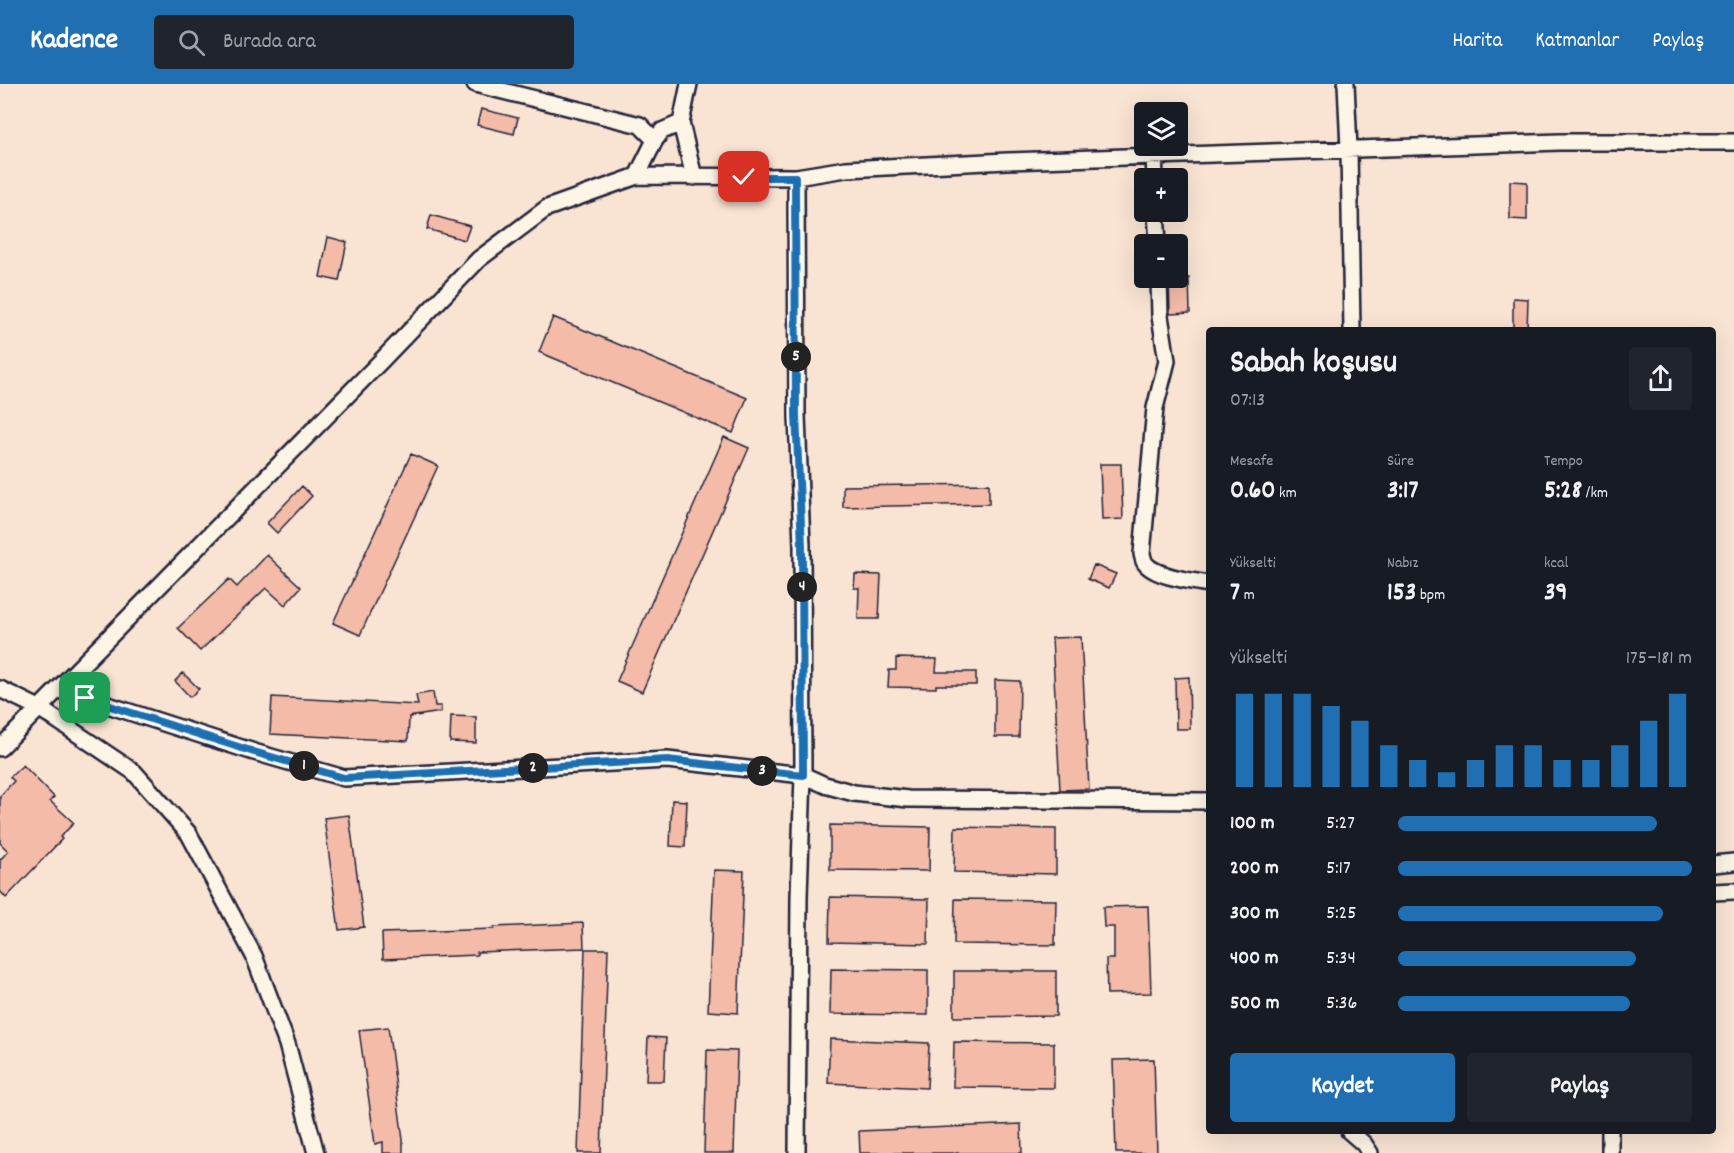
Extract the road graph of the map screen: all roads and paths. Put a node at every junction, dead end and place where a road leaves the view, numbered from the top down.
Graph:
1 (475, 84) edge
2 (689, 84) edge
3 (1346, 84) edge
4 (681, 123) junction
5 (655, 140) junction
6 (1734, 142) edge
7 (1349, 149) junction
8 (1188, 155) edge
9 (1154, 156) joint
10 (1155, 168) edge
11 (637, 176) junction
12 (693, 177) junction
13 (795, 177) junction
14 (1159, 288) edge
15 (1352, 327) edge
16 (1206, 583) edge
17 (0, 689) edge
18 (58, 689) junction
19 (39, 708) junction
20 (0, 748) edge
21 (803, 775) junction
22 (1206, 801) edge
23 (1734, 862) edge
24 (1716, 864) edge
25 (1734, 891) edge
26 (1716, 892) edge
27 (1352, 1134) edge
28 (1610, 1134) edge
29 (316, 1153) edge
30 (797, 1153) edge
31 (1370, 1153) edge
32 (1610, 1153) edge

1 - 5 street
2 - 4 street
3 - 7 street
4 - 5 street
4 - 12 street
5 - 11 street
6 - 7 street
7 - 8 street
7 - 15 street
9 - 10 street
9 - 13 street
11 - 12 street
11 - 18 street
12 - 13 street
13 - 21 street
14 - 16 street
17 - 19 street
18 - 19 street
18 - 21 street
19 - 20 street
19 - 29 street
21 - 22 street
21 - 30 street
23 - 24 street
25 - 26 street
27 - 31 street
28 - 32 street

